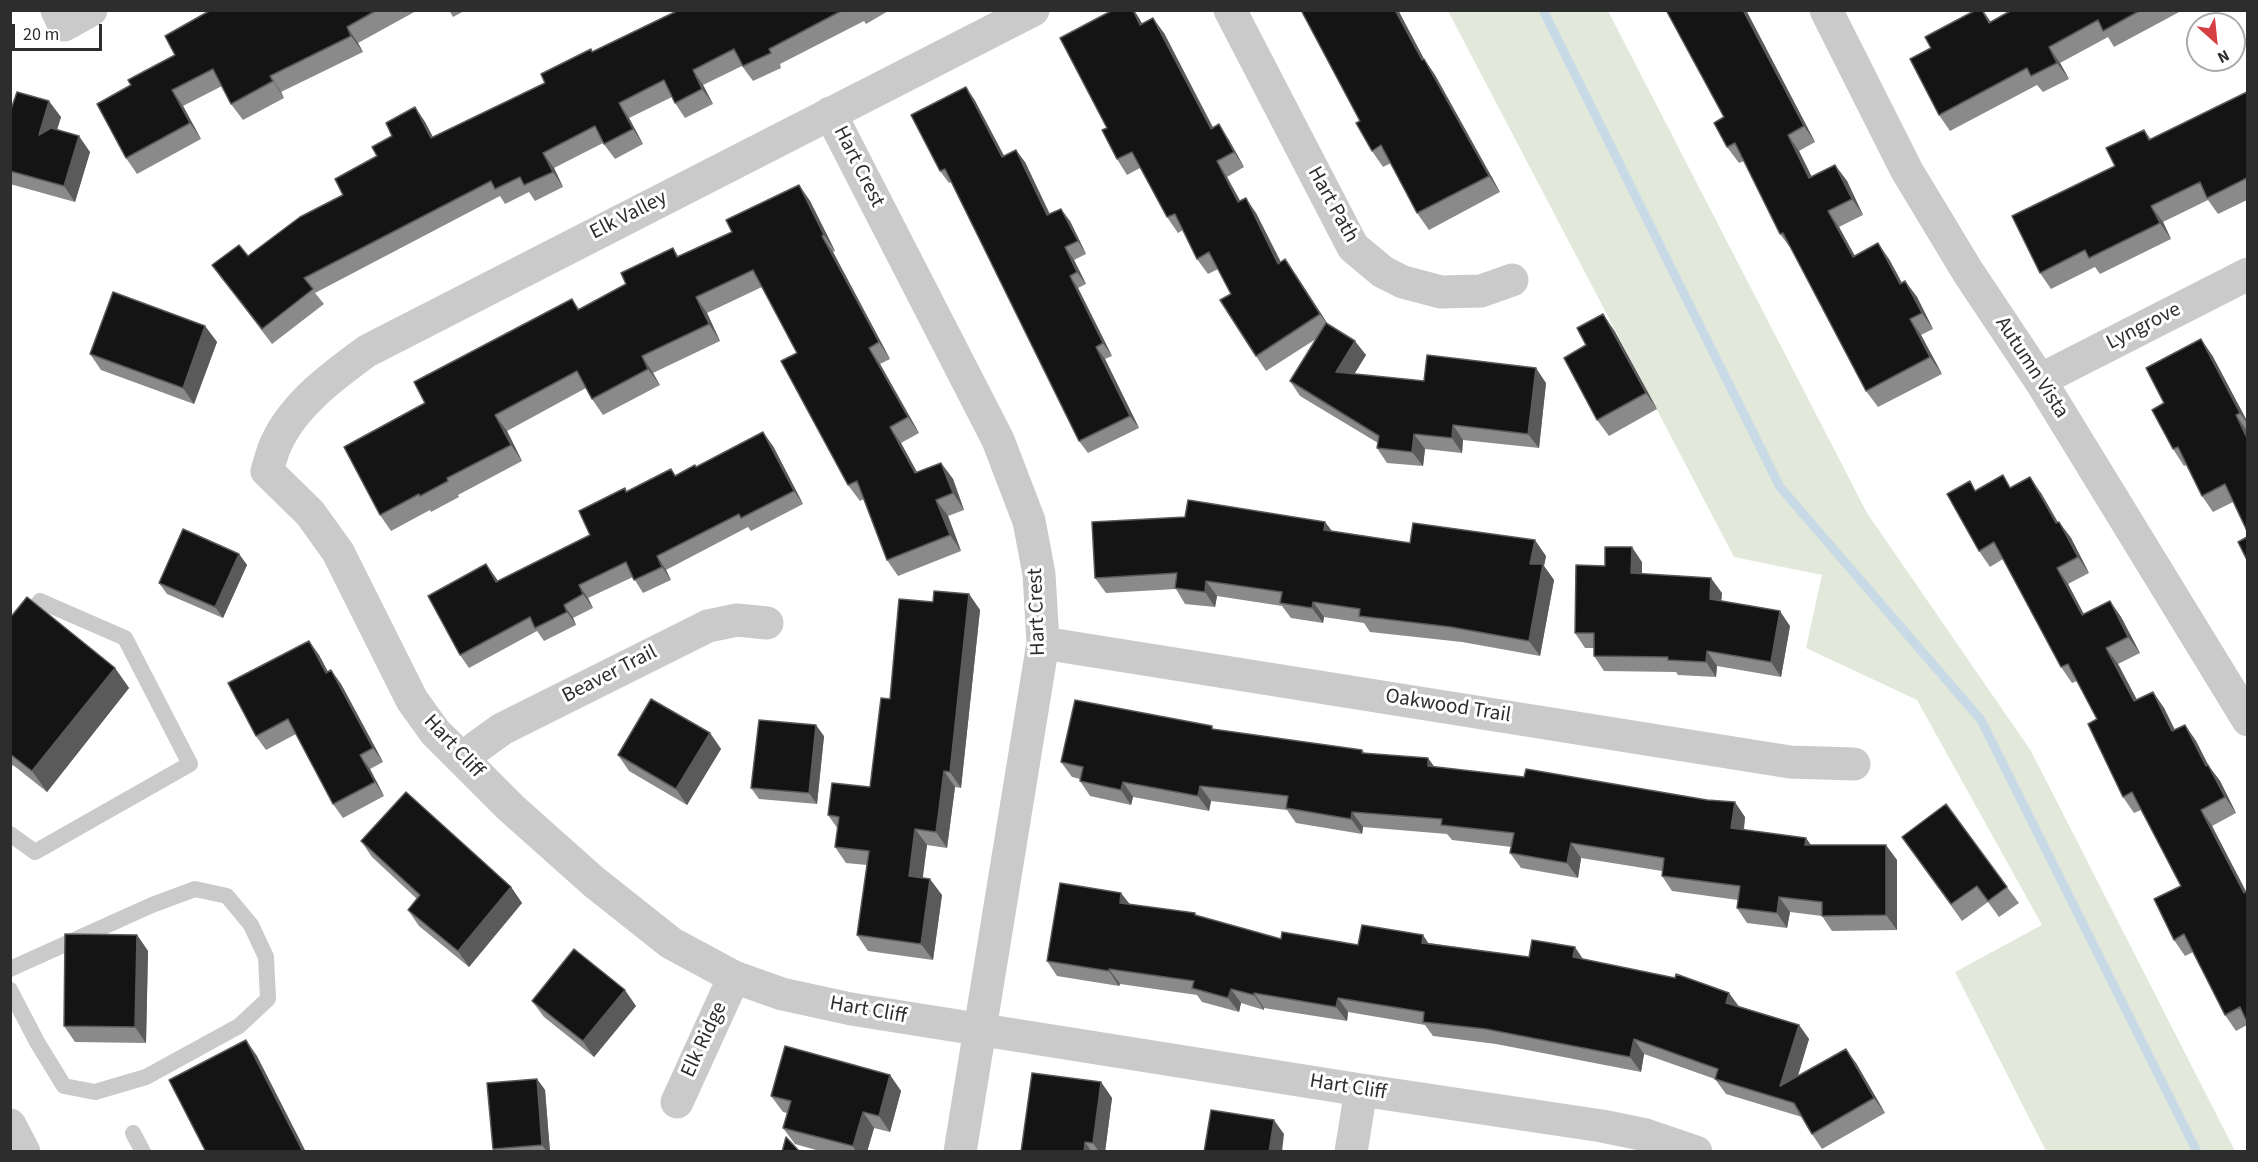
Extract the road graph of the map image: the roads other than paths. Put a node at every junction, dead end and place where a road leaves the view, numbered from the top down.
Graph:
1 (1033, 10) edge
2 (1230, 10) edge
3 (1836, 14) edge
4 (830, 113) junction
5 (2247, 273) edge
6 (1512, 280) dead end
7 (2040, 380) junction
8 (267, 471) joint
9 (767, 622) dead end
10 (10, 638) edge
11 (1043, 643) junction
12 (2247, 720) edge
13 (464, 760) junction
14 (1854, 764) dead end
15 (10, 834) edge
16 (10, 969) edge
17 (734, 977) junction
18 (10, 990) edge
19 (979, 1030) junction
20 (1361, 1090) junction
21 (676, 1102) dead end
22 (10, 1125) edge
23 (133, 1133) dead end
24 (24, 1152) edge
25 (142, 1152) edge
26 (960, 1152) edge
27 (1351, 1152) edge
28 (1695, 1152) edge

1 - 4 street, Elk Valley
2 - 6 street, Hart Path
3 - 7 street, Autumn Vista
4 - 8 street, Elk Valley
4 - 11 street, Hart Crest
5 - 7 street, Lyngrove
7 - 12 street, Autumn Vista
8 - 13 street, Hart Cliff
9 - 13 street, Beaver Trail
10 - 15 lane
11 - 14 street, Oakwood Trail
11 - 19 street, Hart Crest
13 - 17 street, Hart Cliff
16 - 18 lane
17 - 19 street, Hart Cliff
17 - 21 street, Elk Ridge
19 - 20 street, Hart Cliff
19 - 26 street, Hart Crest
20 - 27 street
20 - 28 street, Hart Cliff
22 - 24 street
23 - 25 lane

